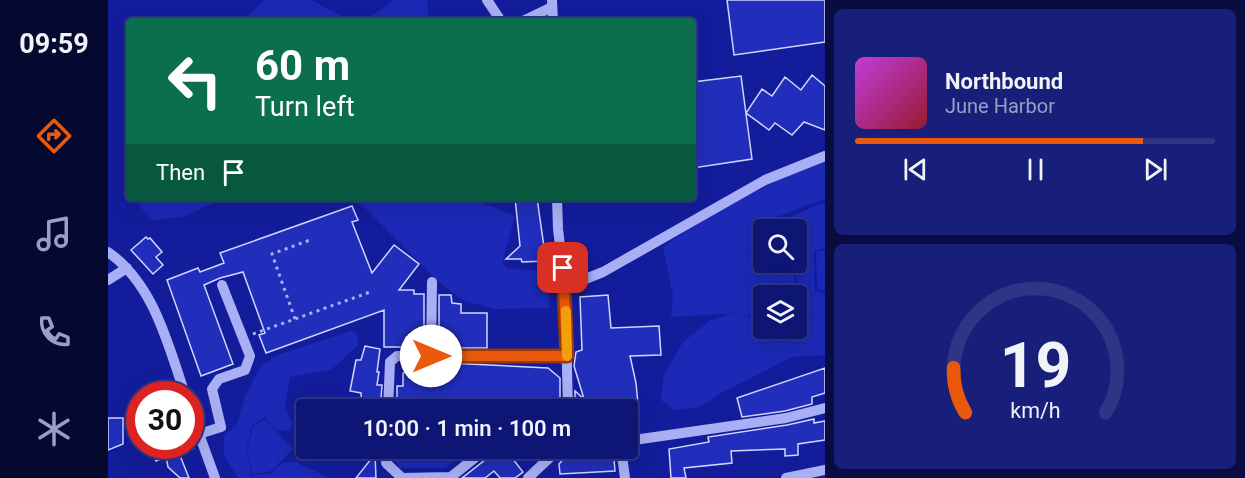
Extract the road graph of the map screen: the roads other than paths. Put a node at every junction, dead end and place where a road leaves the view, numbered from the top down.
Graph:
1 (487, 0) edge
2 (552, 3) edge
3 (499, 18) edge
4 (528, 18) edge
5 (553, 18) edge
6 (825, 156) edge
7 (557, 201) edge
8 (108, 252) edge
9 (127, 268) junction
10 (108, 280) edge
11 (432, 282) dead end
12 (222, 285) dead end
13 (565, 287) junction
14 (431, 356) junction
15 (567, 356) junction
16 (180, 381) edge
17 (388, 399) edge
18 (568, 399) edge
19 (825, 408) edge
20 (204, 432) edge
21 (638, 439) edge
22 (204, 448) edge
23 (386, 459) edge
24 (473, 459) edge
25 (548, 459) edge
26 (622, 459) edge
27 (825, 470) edge
28 (215, 478) edge
29 (528, 478) edge
30 (625, 478) edge
31 (786, 478) edge

1 - 3 street
2 - 4 street
2 - 5 street
6 - 13 street
7 - 13 street
8 - 9 street
9 - 10 street
9 - 16 street
11 - 14 street
12 - 20 street
13 - 15 street
14 - 15 street
14 - 17 street
15 - 18 street
19 - 21 street
22 - 28 street
23 - 24 street
25 - 29 street
26 - 30 street
27 - 31 street

